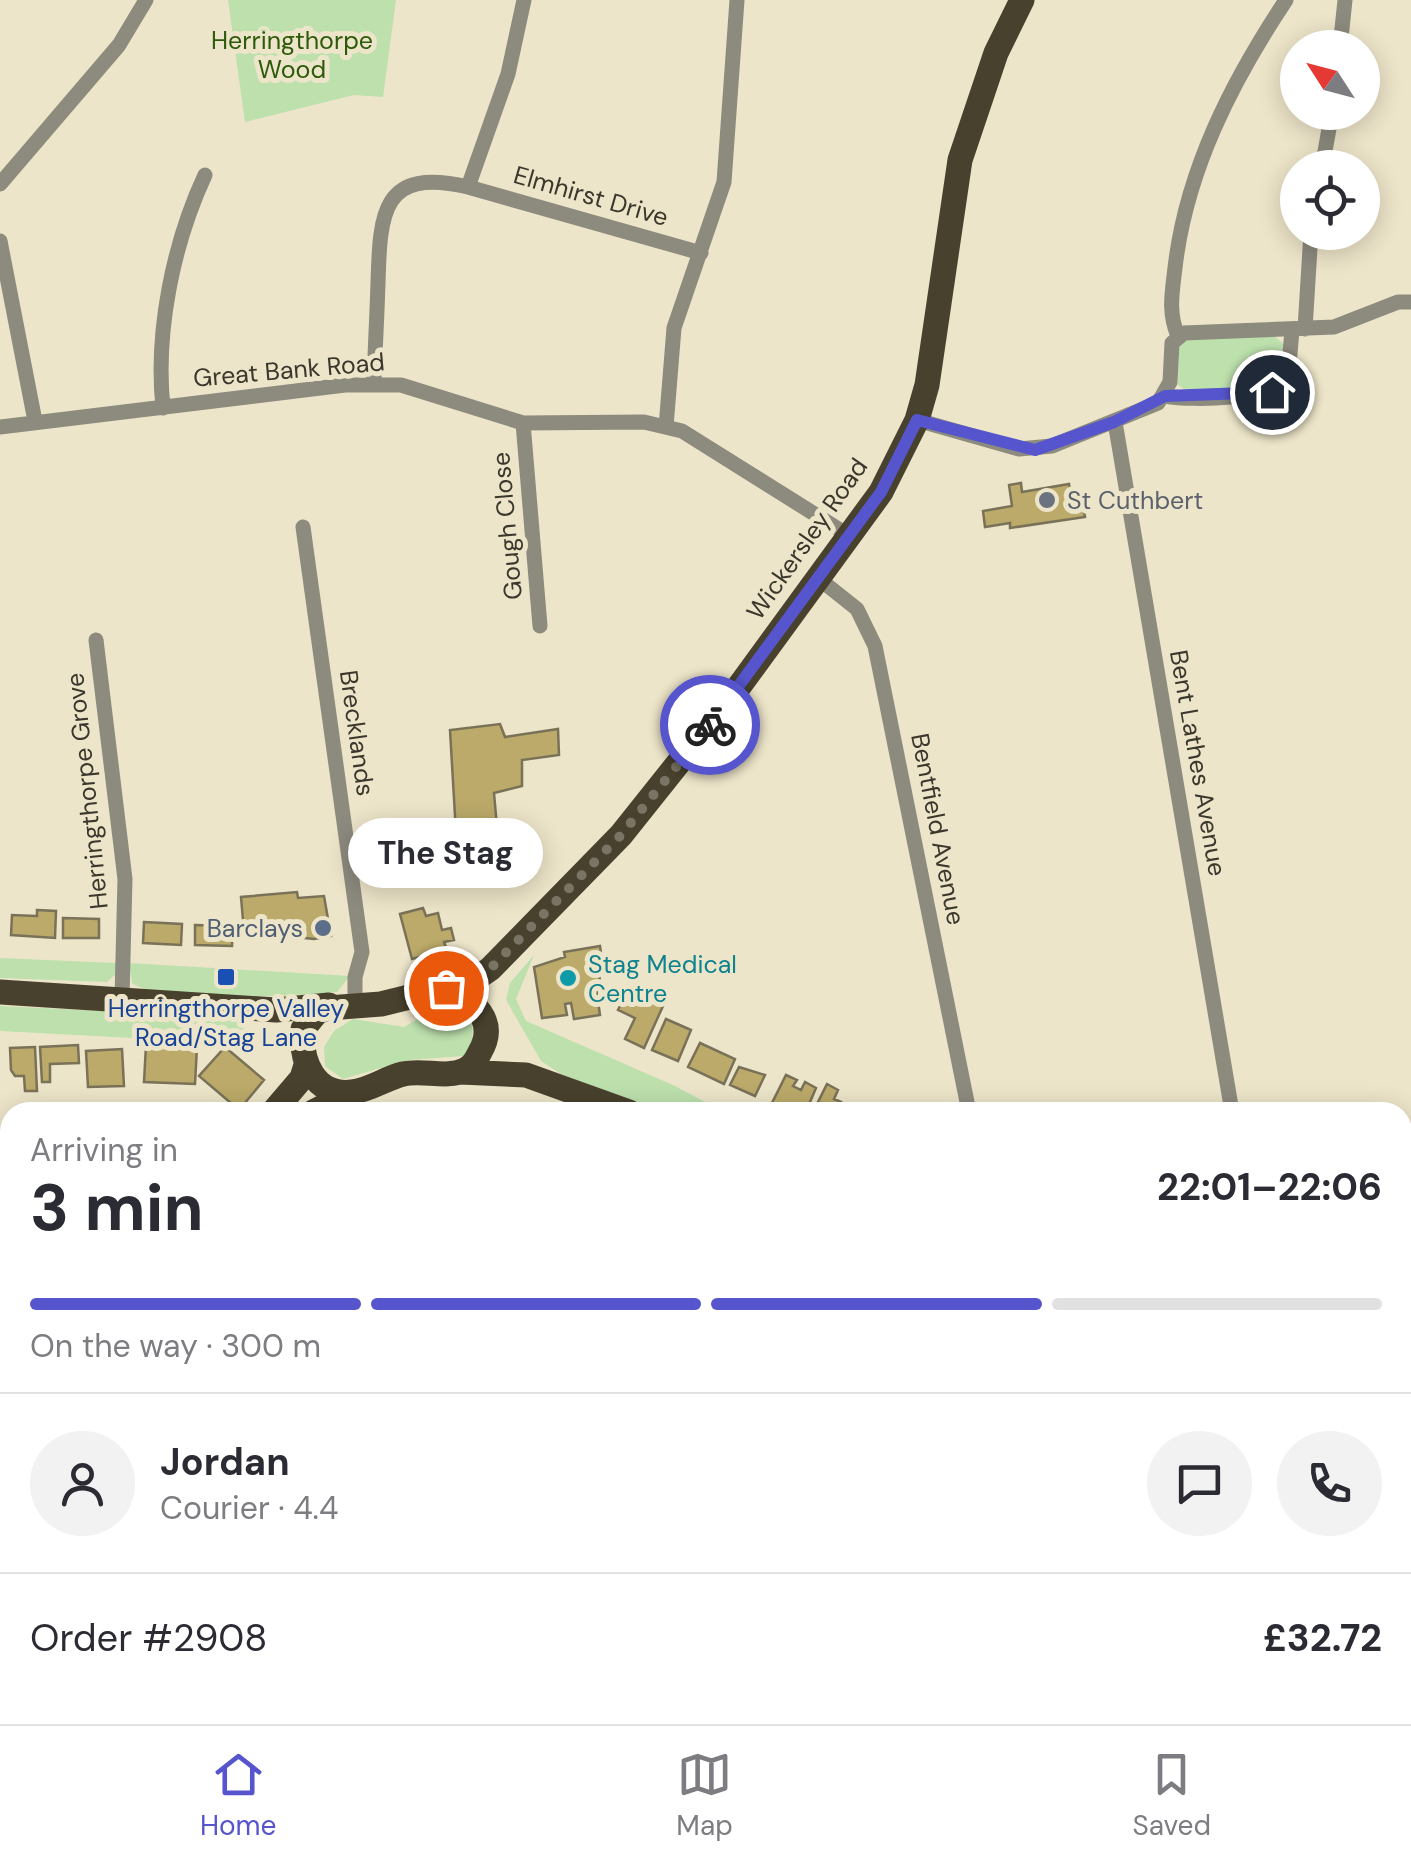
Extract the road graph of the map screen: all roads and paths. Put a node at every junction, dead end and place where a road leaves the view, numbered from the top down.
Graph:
1 (146, 0) edge
2 (524, 0) edge
3 (737, 0) edge
4 (1022, 0) edge
5 (1286, 0) edge
6 (1344, 0) edge
7 (1342, 30) edge
8 (205, 175) dead end
9 (0, 184) edge
10 (468, 187) junction
11 (0, 241) edge
12 (1309, 250) edge
13 (701, 253) junction
14 (1411, 302) edge
15 (1298, 329) junction
16 (1178, 336) junction
17 (374, 383) junction
18 (1165, 396) junction
19 (163, 408) junction
20 (917, 420) junction
21 (35, 422) junction
22 (1114, 422) junction
23 (523, 423) junction
24 (0, 427) edge
25 (666, 427) junction
26 (303, 527) dead end
27 (848, 535) junction
28 (818, 578) junction
29 (540, 626) dead end
30 (96, 640) dead end
31 (490, 969) junction
32 (446, 988) junction
33 (0, 992) edge
34 (122, 998) junction
35 (348, 1005) junction
36 (276, 1010) junction
37 (486, 1026) junction
38 (304, 1056) junction
39 (462, 1072) junction
40 (526, 1074) junction
41 (352, 1092) junction
42 (282, 1102) edge
43 (332, 1102) edge
44 (602, 1102) edge
45 (967, 1102) edge
46 (1230, 1102) edge

1 - 9 street
2 - 10 street
3 - 13 street
4 - 20 main road, Wickersley Road
5 - 16 street
6 - 7 street
8 - 19 street
10 - 13 street, Elmhirst Drive
10 - 17 street, Elmhirst Drive
11 - 21 street
12 - 15 street
13 - 25 street
14 - 15 street
15 - 16 street
15 - 18 street
16 - 18 street
17 - 19 street, Great Bank Road
17 - 23 street, Great Bank Road
18 - 22 street
19 - 21 street, Great Bank Road
20 - 22 street
20 - 27 main road, Wickersley Road
21 - 24 street, Great Bank Road
22 - 46 street, Bent Lathes Avenue
23 - 25 street, Great Bank Road
23 - 29 street, Gough Close
25 - 27 street, Great Bank Road
26 - 35 street, Brecklands
27 - 28 main road, Wickersley Road
28 - 31 main road, Wickersley Road
28 - 45 street, Bentfield Avenue
30 - 34 street, Herringthorpe Grove
31 - 32 main road, Wickersley Road
31 - 37 main road
32 - 35 main road, Wickersley Road
32 - 37 main road
33 - 34 main road, Wickersley Road
34 - 36 main road, Wickersley Road
35 - 36 main road, Wickersley Road
35 - 38 main road
36 - 38 main road
37 - 39 main road
37 - 40 main road
38 - 41 main road
38 - 42 main road
39 - 40 main road
39 - 41 main road
40 - 44 main road
41 - 43 main road

